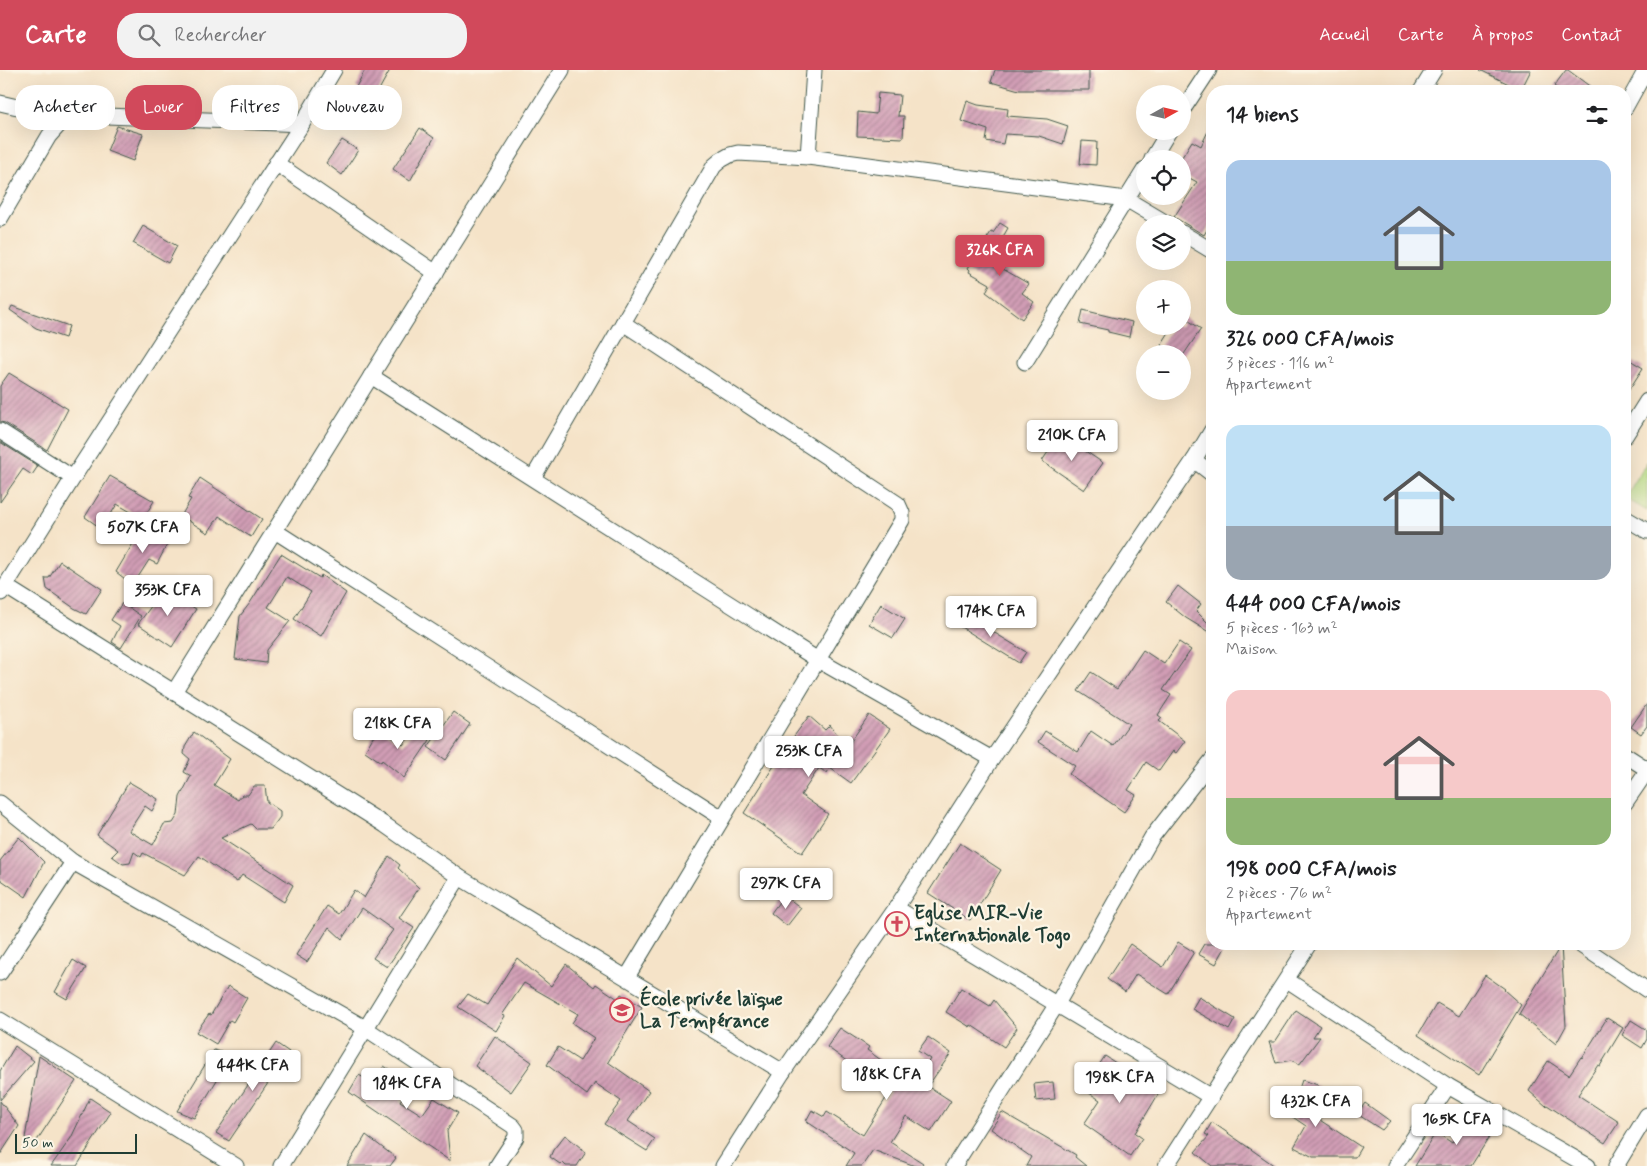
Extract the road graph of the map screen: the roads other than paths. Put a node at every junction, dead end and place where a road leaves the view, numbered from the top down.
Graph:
1 (334, 70) edge
2 (562, 70) edge
3 (814, 70) edge
4 (1209, 70) edge
5 (1434, 70) edge
6 (1646, 70) edge
7 (1425, 85) edge
8 (1191, 97) edge
9 (1631, 97) edge
10 (0, 103) edge
11 (15, 106) edge
12 (115, 116) edge
13 (302, 124) junction
14 (54, 130) edge
15 (808, 157) junction
16 (276, 163) junction
17 (1136, 183) edge
18 (1126, 199) junction
19 (1153, 215) edge
20 (0, 219) edge
21 (1191, 238) edge
22 (1206, 247) edge
23 (436, 272) junction
24 (623, 323) junction
25 (1025, 362) dead end
26 (371, 376) junction
27 (1647, 401) edge
28 (1631, 426) edge
29 (0, 431) edge
30 (1206, 440) edge
31 (1194, 460) junction
32 (1206, 469) edge
33 (72, 478) junction
34 (533, 478) junction
35 (1631, 522) edge
36 (275, 531) junction
37 (1647, 531) edge
38 (3, 590) edge
39 (818, 660) junction
40 (174, 692) junction
41 (992, 759) junction
42 (1631, 759) edge
43 (1206, 768) edge
44 (1647, 770) edge
45 (1631, 794) edge
46 (0, 803) edge
47 (722, 818) junction
48 (73, 862) junction
49 (460, 877) junction
50 (896, 908) junction
51 (1305, 950) edge
52 (1588, 950) edge
53 (0, 973) edge
54 (627, 977) junction
55 (1287, 980) junction
56 (1647, 990) edge
57 (1057, 1004) junction
58 (0, 1020) edge
59 (365, 1028) junction
60 (783, 1072) junction
61 (1448, 1086) junction
62 (1211, 1097) junction
63 (1647, 1115) edge
64 (236, 1166) edge
65 (281, 1166) edge
66 (497, 1166) edge
67 (723, 1166) edge
68 (954, 1166) edge
69 (1166, 1166) edge
70 (1395, 1166) edge
71 (1588, 1166) edge
72 (1616, 1166) edge

1 - 13 street
2 - 23 street
3 - 15 street
4 - 8 street
5 - 7 street
6 - 9 street
10 - 11 street
12 - 13 street
13 - 16 street
14 - 20 street
15 - 18 street
15 - 24 street
16 - 23 street
16 - 33 street
17 - 18 street
18 - 19 street
18 - 25 street
21 - 22 street
23 - 26 street
24 - 34 street
24 - 39 street
26 - 34 street
26 - 36 street
27 - 28 street
29 - 33 street
30 - 31 street
31 - 32 street
31 - 41 street
33 - 38 street
34 - 39 street
35 - 37 street
36 - 40 street
36 - 47 street
38 - 40 street
39 - 41 street
39 - 47 street
40 - 49 street
41 - 50 street
42 - 44 street
43 - 57 street
44 - 45 street
46 - 48 street
47 - 54 street
48 - 53 street
48 - 59 street
49 - 54 street
49 - 59 street
50 - 57 street
50 - 60 street
51 - 55 street
52 - 56 street
54 - 60 street
55 - 61 street
55 - 62 street
57 - 62 street
57 - 68 street
58 - 64 street
59 - 65 street
59 - 66 street
60 - 67 street
61 - 70 street
61 - 71 street
62 - 69 street
63 - 72 street

